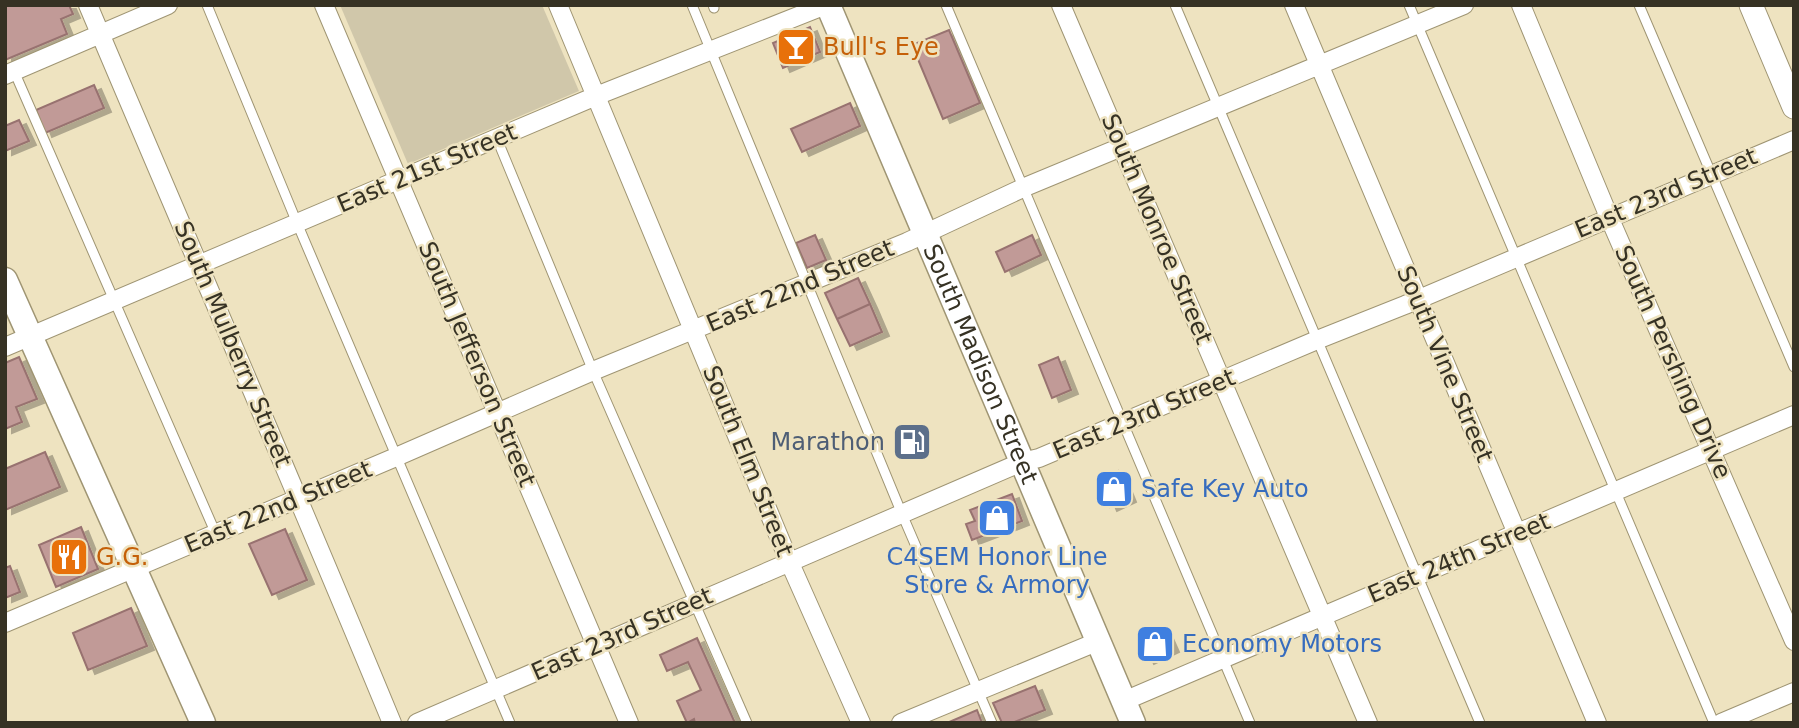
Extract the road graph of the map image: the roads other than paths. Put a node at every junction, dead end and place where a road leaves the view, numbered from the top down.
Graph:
1 (88, 5) edge
2 (168, 5) edge
3 (207, 5) edge
4 (324, 5) edge
5 (558, 5) edge
6 (692, 5) edge
7 (827, 5) edge
8 (946, 5) edge
9 (1061, 5) edge
10 (1175, 5) edge
11 (1294, 5) edge
12 (1409, 5) edge
13 (1464, 5) edge
14 (1521, 5) edge
15 (1640, 5) edge
16 (1751, 5) edge
17 (1418, 24) junction
18 (100, 34) junction
19 (712, 52) junction
20 (1320, 66) junction
21 (10, 73) edge
22 (596, 96) junction
23 (1219, 105) junction
24 (1794, 107) edge
25 (497, 139) junction
26 (1794, 140) edge
27 (1122, 147) junction
28 (1712, 174) junction
29 (399, 181) junction
30 (1025, 187) junction
31 (1609, 217) junction
32 (297, 223) junction
33 (926, 232) junction
34 (1517, 258) junction
35 (198, 265) junction
36 (5, 280) edge
37 (807, 283) junction
38 (114, 300) junction
39 (1418, 300) junction
40 (695, 330) junction
41 (30, 336) junction
42 (1317, 340) junction
43 (5, 347) edge
44 (1794, 367) edge
45 (593, 371) junction
46 (1222, 381) junction
47 (496, 412) junction
48 (1794, 415) edge
49 (1121, 423) junction
50 (1712, 449) junction
51 (396, 457) junction
52 (1022, 462) junction
53 (1615, 491) junction
54 (299, 497) junction
55 (902, 514) junction
56 (216, 534) junction
57 (1517, 534) junction
58 (789, 561) junction
59 (135, 568) junction
60 (1418, 576) junction
61 (694, 602) junction
62 (1323, 616) junction
63 (5, 623) edge
64 (1099, 641) junction
65 (1794, 641) edge
66 (598, 645) junction
67 (1223, 659) junction
68 (496, 689) junction
69 (979, 690) junction
70 (1794, 692) edge
71 (1129, 712) edge
72 (203, 723) edge
73 (392, 723) edge
74 (418, 723) edge
75 (510, 723) edge
76 (629, 723) edge
77 (747, 723) edge
78 (861, 723) edge
79 (901, 723) edge
80 (992, 723) edge
81 (1250, 723) edge
82 (1368, 723) edge
83 (1480, 723) edge
84 (1597, 723) edge
85 (1713, 723) edge
86 (1721, 723) edge

1 - 18 street, South Mulberry Street
2 - 18 street
3 - 32 lane
4 - 29 street, South Jefferson Street
5 - 22 street, South Elm Street
6 - 19 lane
7 - 19 street, East 21st Street
7 - 33 main road, South Madison Street
8 - 30 lane
9 - 27 street, South Monroe Street
10 - 23 lane
11 - 20 street, South Vine Street
12 - 17 lane
13 - 17 street, East 22nd Street
14 - 31 street, South Pershing Drive
15 - 28 lane
16 - 24 street
17 - 20 street, East 22nd Street
17 - 34 lane
18 - 21 street
18 - 35 street, South Mulberry Street
19 - 22 street, East 21st Street
19 - 37 lane
20 - 23 street, East 22nd Street
20 - 39 street, South Vine Street
21 - 38 lane
22 - 25 street, East 21st Street
22 - 40 street, South Elm Street
23 - 27 street, East 22nd Street
23 - 42 lane
25 - 29 street, East 21st Street
25 - 45 lane
26 - 28 street, East 23rd Street
27 - 30 street, East 22nd Street
27 - 46 street, South Monroe Street
28 - 31 street, East 23rd Street
28 - 44 lane
29 - 32 street, East 21st Street
29 - 47 street, South Jefferson Street
30 - 33 street, East 22nd Street
30 - 49 lane
31 - 34 street, East 23rd Street
31 - 50 street, South Pershing Drive
32 - 35 street, East 21st Street
32 - 51 lane
33 - 37 street, East 22nd Street
33 - 52 main road, South Madison Street
34 - 39 street, East 23rd Street
34 - 53 lane
35 - 38 street, East 21st Street
35 - 54 street, South Mulberry Street
36 - 41 main road
37 - 40 street, East 22nd Street
37 - 55 lane
38 - 41 street, East 21st Street
38 - 56 lane
39 - 42 street, East 23rd Street
39 - 57 street, South Vine Street
40 - 45 street, East 22nd Street
40 - 58 street, South Elm Street
41 - 43 street, East 21st Street
41 - 59 main road
42 - 46 street, East 23rd Street
42 - 60 lane
45 - 47 street, East 22nd Street
45 - 61 lane
46 - 49 street, East 23rd Street
46 - 62 street, South Monroe Street
47 - 51 street, East 22nd Street
47 - 66 street, South Jefferson Street
48 - 50 street, East 24th Street
49 - 52 street, East 23rd Street
49 - 67 lane
50 - 53 street, East 24th Street
50 - 65 street, South Pershing Drive
51 - 54 street, East 22nd Street
51 - 68 lane
52 - 55 street, East 23rd Street
52 - 64 main road, South Madison Street
53 - 57 street, East 24th Street
53 - 85 lane
54 - 56 street, East 22nd Street
54 - 73 street, South Mulberry Street
55 - 58 street, East 23rd Street
55 - 69 lane
56 - 59 street, East 22nd Street
57 - 60 street, East 24th Street
57 - 84 street, South Vine Street
58 - 61 street, East 23rd Street
58 - 78 street, South Elm Street
59 - 63 street, East 22nd Street
59 - 72 main road
60 - 62 street, East 24th Street
60 - 83 lane
61 - 66 street, East 23rd Street
61 - 77 lane
62 - 67 street, East 24th Street
62 - 82 street, South Monroe Street
64 - 69 street
64 - 71 main road, South Madison Street
66 - 68 street, East 23rd Street
66 - 76 street, South Jefferson Street
67 - 71 street, East 24th Street
67 - 81 lane
68 - 74 street, East 23rd Street
68 - 75 lane
69 - 79 street
69 - 80 lane
70 - 86 street

